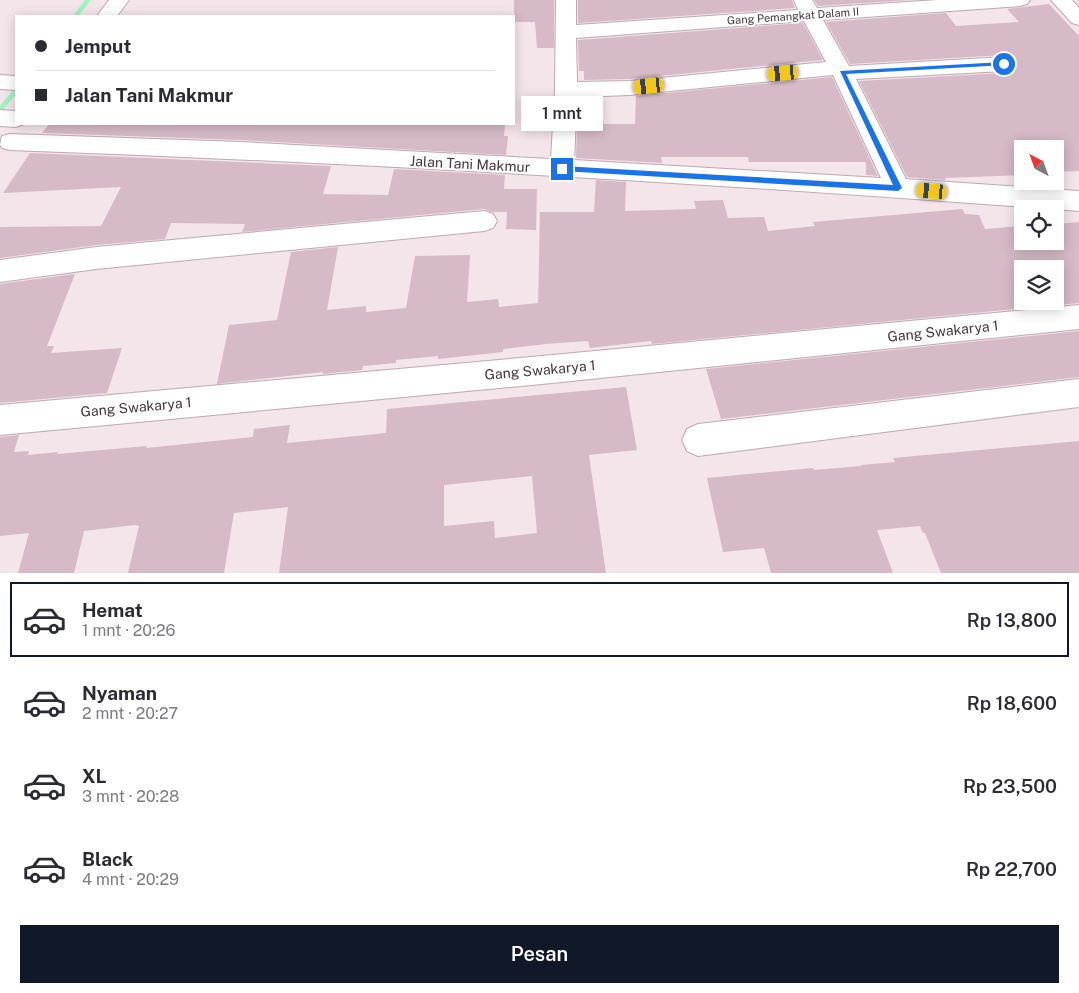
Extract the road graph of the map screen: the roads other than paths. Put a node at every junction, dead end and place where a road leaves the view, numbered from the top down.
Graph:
1 (120, 0) edge
2 (566, 0) edge
3 (1020, 0) edge
4 (1061, 0) edge
5 (807, 7) edge
6 (107, 15) edge
7 (1079, 19) edge
8 (567, 32) junction
9 (1004, 64) dead end
10 (841, 70) junction
11 (0, 82) edge
12 (15, 83) edge
13 (566, 90) junction
14 (0, 118) edge
15 (15, 119) edge
16 (12, 140) edge
17 (562, 169) junction
18 (898, 188) junction
19 (1079, 201) edge
20 (484, 221) dead end
21 (0, 271) edge
22 (1079, 317) edge
23 (1079, 393) edge
24 (0, 420) edge
25 (698, 440) dead end

1 - 6 street
2 - 8 street
3 - 5 street, Gang Pemangkat Dalam II
4 - 7 street
5 - 8 street, Gang Pemangkat Dalam II
5 - 10 street
8 - 13 street
9 - 10 street
10 - 13 street
10 - 18 street
11 - 12 street
13 - 17 street
14 - 15 street
16 - 17 street, Jalan Tani Makmur
17 - 18 street, Jalan Tani Makmur
18 - 19 street, Jalan Tani Makmur
20 - 21 street
22 - 24 street, Gang Swakarya 1
23 - 25 street

